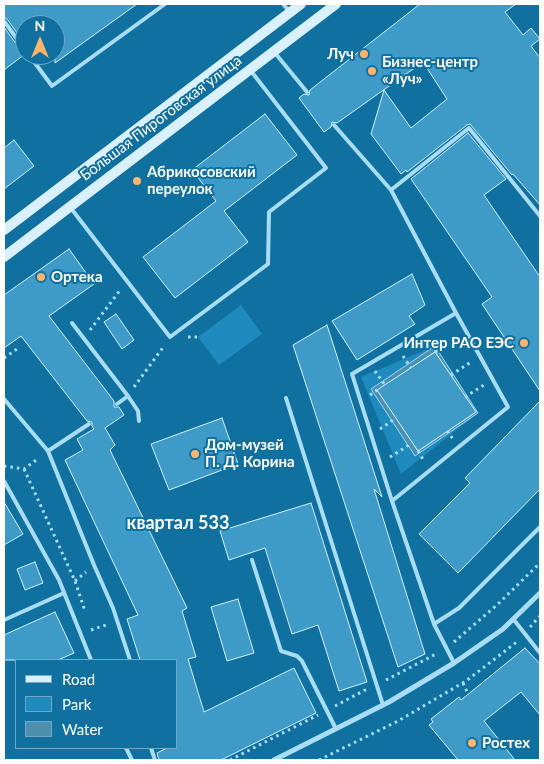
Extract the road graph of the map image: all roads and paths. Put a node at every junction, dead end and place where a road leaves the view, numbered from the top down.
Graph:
1 (165, 4) edge
2 (283, 4) edge
3 (301, 4) edge
4 (336, 4) edge
5 (290, 12) junction
6 (4, 21) edge
7 (15, 36) edge
8 (274, 51) junction
9 (36, 65) edge
10 (250, 69) junction
11 (307, 92) dead end
12 (334, 125) dead end
13 (391, 190) junction
14 (69, 206) junction
15 (540, 216) edge
16 (4, 230) edge
17 (4, 257) edge
18 (127, 282) junction
19 (456, 313) junction
20 (72, 323) dead end
21 (466, 332) junction
22 (198, 337) dead end
23 (83, 338) junction
24 (170, 338) junction
25 (17, 349) dead end
26 (437, 351) dead end
27 (480, 356) junction
28 (4, 358) edge
29 (405, 358) dead end
30 (411, 368) dead end
31 (375, 371) dead end
32 (452, 374) dead end
33 (492, 379) junction
34 (385, 385) dead end
35 (377, 390) dead end
36 (128, 396) junction
37 (369, 396) dead end
38 (466, 396) dead end
39 (286, 398) dead end
40 (4, 400) edge
41 (117, 404) dead end
42 (396, 418) dead end
43 (138, 421) dead end
44 (89, 424) dead end
45 (382, 427) dead end
46 (447, 431) dead end
47 (450, 435) dead end
48 (412, 443) dead end
49 (48, 451) junction
50 (418, 451) dead end
51 (393, 455) dead end
52 (422, 458) dead end
53 (4, 466) edge
54 (24, 469) junction
55 (4, 480) edge
56 (392, 501) junction
57 (540, 527) edge
58 (252, 560) dead end
59 (540, 563) edge
60 (64, 593) junction
61 (540, 593) edge
62 (86, 614) dead end
63 (540, 616) edge
64 (4, 620) edge
65 (514, 620) junction
66 (116, 621) junction
67 (89, 622) dead end
68 (434, 624) junction
69 (92, 630) junction
70 (525, 633) junction
71 (95, 638) dead end
72 (446, 649) junction
73 (540, 653) edge
74 (91, 659) edge
75 (130, 659) edge
76 (454, 663) junction
77 (462, 683) junction
78 (376, 684) junction
79 (468, 694) dead end
80 (383, 705) junction
81 (326, 710) junction
82 (336, 729) junction
83 (230, 760) edge
84 (274, 760) edge
85 (319, 760) edge

1 - 9 lane
2 - 5 lane
3 - 5 main road, Большая Пироговская улица
4 - 8 main road, Большая Пироговская улица
5 - 16 main road, Большая Пироговская улица
6 - 7 lane
8 - 10 main road, Большая Пироговская улица
8 - 11 lane
10 - 14 main road, Большая Пироговская улица
10 - 24 lane
12 - 13 lane
13 - 15 lane
13 - 19 lane
14 - 17 main road, Большая Пироговская улица
14 - 18 lane
18 - 23 path
18 - 24 lane
19 - 21 lane
19 - 56 lane
20 - 23 lane
21 - 26 path
21 - 27 lane
22 - 24 path
23 - 36 lane
24 - 36 path
25 - 28 path
27 - 32 path
27 - 33 lane
29 - 30 path
31 - 34 path
33 - 38 path
33 - 56 lane
35 - 37 path
36 - 41 lane
36 - 43 lane
39 - 78 lane
40 - 49 lane
42 - 45 path
44 - 49 lane
46 - 47 path
48 - 51 path
49 - 54 path
49 - 66 lane
50 - 52 path
53 - 54 path
54 - 62 path
55 - 60 lane
56 - 68 lane
57 - 68 lane
58 - 81 lane
59 - 72 path
60 - 64 lane
60 - 74 lane
61 - 65 street
63 - 70 path
65 - 70 lane
65 - 76 street
66 - 69 path
66 - 75 lane
67 - 69 path
68 - 72 lane
69 - 71 path
70 - 73 lane
70 - 77 path
72 - 76 lane
72 - 78 path
76 - 80 street
77 - 79 path
77 - 85 path
78 - 80 lane
78 - 81 path
80 - 82 street
81 - 82 lane
81 - 83 path
82 - 84 street

